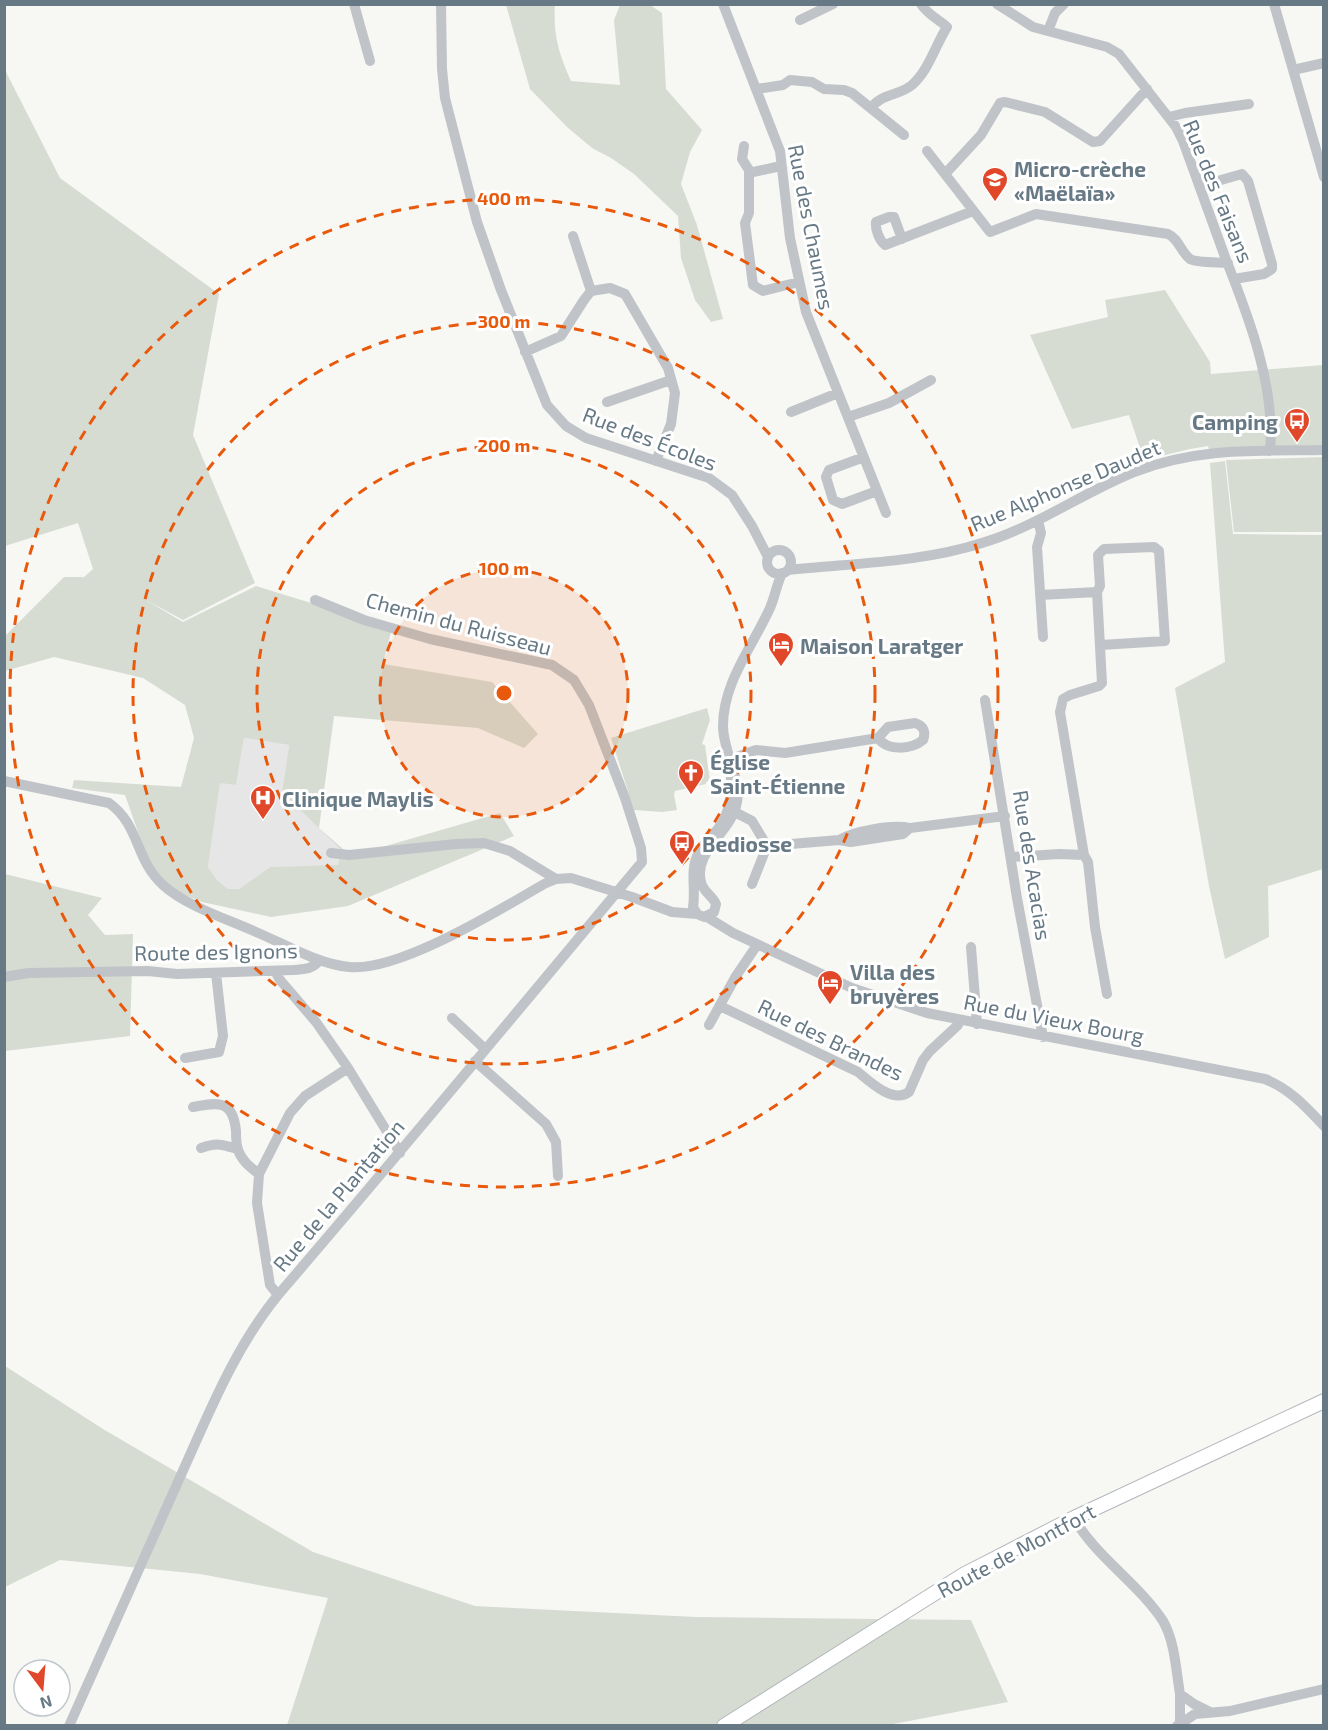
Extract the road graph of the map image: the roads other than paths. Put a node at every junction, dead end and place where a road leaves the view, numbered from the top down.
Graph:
1 (354, 4) edge
2 (441, 4) edge
3 (723, 4) edge
4 (833, 4) edge
5 (921, 4) edge
6 (997, 4) edge
7 (1064, 4) edge
8 (1274, 4) edge
9 (800, 20) dead end
10 (1048, 31) junction
11 (370, 61) dead end
12 (1323, 63) edge
13 (1293, 70) junction
14 (757, 89) junction
15 (1147, 89) junction
16 (1249, 104) dead end
17 (871, 108) junction
18 (1169, 117) junction
19 (904, 135) dead end
20 (744, 146) dead end
21 (927, 151) dead end
22 (781, 166) junction
23 (749, 173) junction
24 (945, 174) junction
25 (1323, 177) edge
26 (1200, 186) junction
27 (973, 211) junction
28 (573, 236) dead end
29 (902, 238) dead end
30 (1228, 263) junction
31 (1234, 279) junction
32 (799, 282) junction
33 (591, 291) junction
34 (525, 352) junction
35 (671, 380) junction
36 (931, 380) dead end
37 (838, 393) junction
38 (607, 402) dead end
39 (791, 411) dead end
40 (848, 417) junction
41 (1323, 450) edge
42 (1270, 451) junction
43 (864, 457) junction
44 (656, 461) junction
45 (877, 491) junction
46 (886, 513) dead end
47 (1038, 520) junction
48 (772, 554) junction
49 (790, 558) junction
50 (822, 567) junction
51 (770, 570) junction
52 (785, 572) junction
53 (1097, 592) junction
54 (1040, 595) junction
55 (315, 600) dead end
56 (764, 620) junction
57 (1043, 637) dead end
58 (1101, 645) junction
59 (985, 700) dead end
60 (878, 738) dead end
61 (730, 764) junction
62 (4, 781) edge
63 (732, 811) junction
64 (1005, 816) junction
65 (767, 846) junction
66 (331, 853) dead end
67 (1084, 855) junction
68 (1011, 857) junction
69 (556, 879) junction
70 (752, 884) dead end
71 (617, 893) junction
72 (708, 895) junction
73 (702, 909) junction
74 (757, 945) junction
75 (971, 947) dead end
76 (320, 960) junction
77 (275, 971) junction
78 (216, 973) junction
79 (4, 977) edge
80 (1107, 994) dead end
81 (720, 1006) junction
82 (452, 1018) dead end
83 (960, 1020) junction
84 (977, 1024) junction
85 (709, 1025) dead end
86 (1043, 1037) junction
87 (485, 1049) junction
88 (185, 1058) dead end
89 (475, 1061) junction
90 (348, 1068) junction
91 (193, 1107) dead end
92 (1323, 1126) edge
93 (201, 1148) dead end
94 (238, 1149) junction
95 (400, 1153) junction
96 (259, 1174) junction
97 (558, 1176) dead end
98 (278, 1295) junction
99 (1323, 1401) edge
100 (1074, 1518) junction
101 (1323, 1689) edge
102 (1180, 1694) junction
103 (1210, 1712) junction
104 (1179, 1724) edge
105 (69, 1725) edge
106 (724, 1725) edge

1 - 11 street
2 - 34 street, Rue des Écoles
3 - 14 street, Rue des Chaumes
4 - 9 street
5 - 17 street
6 - 10 street, Rue des Faisans
7 - 10 street
8 - 13 street
10 - 15 street, Rue des Faisans
12 - 13 street
13 - 25 street
14 - 17 street
14 - 22 street, Rue des Chaumes
15 - 18 street, Rue des Faisans
15 - 24 street
16 - 18 street
17 - 19 street
18 - 26 street, Rue des Faisans
20 - 23 street
21 - 24 street
22 - 23 street
22 - 32 street, Rue des Chaumes
23 - 32 street
24 - 27 street
26 - 30 street, Rue des Faisans
26 - 31 street
27 - 29 street
27 - 30 street
28 - 33 street
30 - 31 street, Rue des Faisans
31 - 42 street, Rue des Faisans
32 - 37 street, Rue des Chaumes
33 - 34 street
33 - 35 street
34 - 44 street, Rue des Écoles
35 - 38 street
35 - 44 street
36 - 40 street
37 - 39 street
37 - 40 street, Rue des Chaumes
40 - 43 street, Rue des Chaumes
41 - 42 street, Rue Alphonse Daudet
42 - 47 street, Rue Alphonse Daudet
43 - 45 street, Rue des Chaumes
43 - 45 street
44 - 48 street, Rue des Écoles
45 - 46 street, Rue des Chaumes
47 - 50 street, Rue Alphonse Daudet
47 - 54 street
48 - 49 street
48 - 51 street
49 - 50 street, Rue Alphonse Daudet
49 - 52 street
50 - 52 street, Rue Alphonse Daudet
51 - 52 street
51 - 56 street
52 - 56 street
53 - 54 street
53 - 58 street
53 - 58 street
54 - 57 street
55 - 71 street, Chemin du Ruisseau
56 - 61 street
58 - 67 street
59 - 64 street, Rue des Acacias
60 - 61 street
61 - 63 street
62 - 76 street
63 - 65 street
63 - 72 street
63 - 73 street
64 - 65 street
64 - 68 street, Rue des Acacias
65 - 70 street
66 - 69 street
67 - 68 street
67 - 80 street
68 - 86 street, Rue des Acacias
69 - 71 street
69 - 76 street, Route des Ignons
71 - 73 street
71 - 87 street, Rue de la Plantation
72 - 73 street
72 - 73 street
73 - 74 street, Rue du Vieux Bourg
74 - 81 street
74 - 83 street, Rue du Vieux Bourg
75 - 84 street
76 - 77 street, Route des Ignons
77 - 78 street, Route des Ignons
77 - 90 street
78 - 79 street, Route des Ignons
78 - 88 street
81 - 83 street, Rue des Brandes
81 - 85 street
82 - 87 street
83 - 84 street, Rue du Vieux Bourg
84 - 86 street, Rue du Vieux Bourg
86 - 92 street, Rue du Vieux Bourg
87 - 89 street, Rue de la Plantation
89 - 95 street, Rue de la Plantation
89 - 97 street
90 - 95 street
90 - 96 street
91 - 94 street
93 - 94 street
94 - 96 street
95 - 98 street, Rue de la Plantation
96 - 98 street
98 - 105 street, Rue de la Plantation
99 - 100 main road, Route de Montfort
100 - 102 street
100 - 106 main road, Route de Montfort
101 - 103 street
102 - 103 street
102 - 104 street
103 - 104 street

